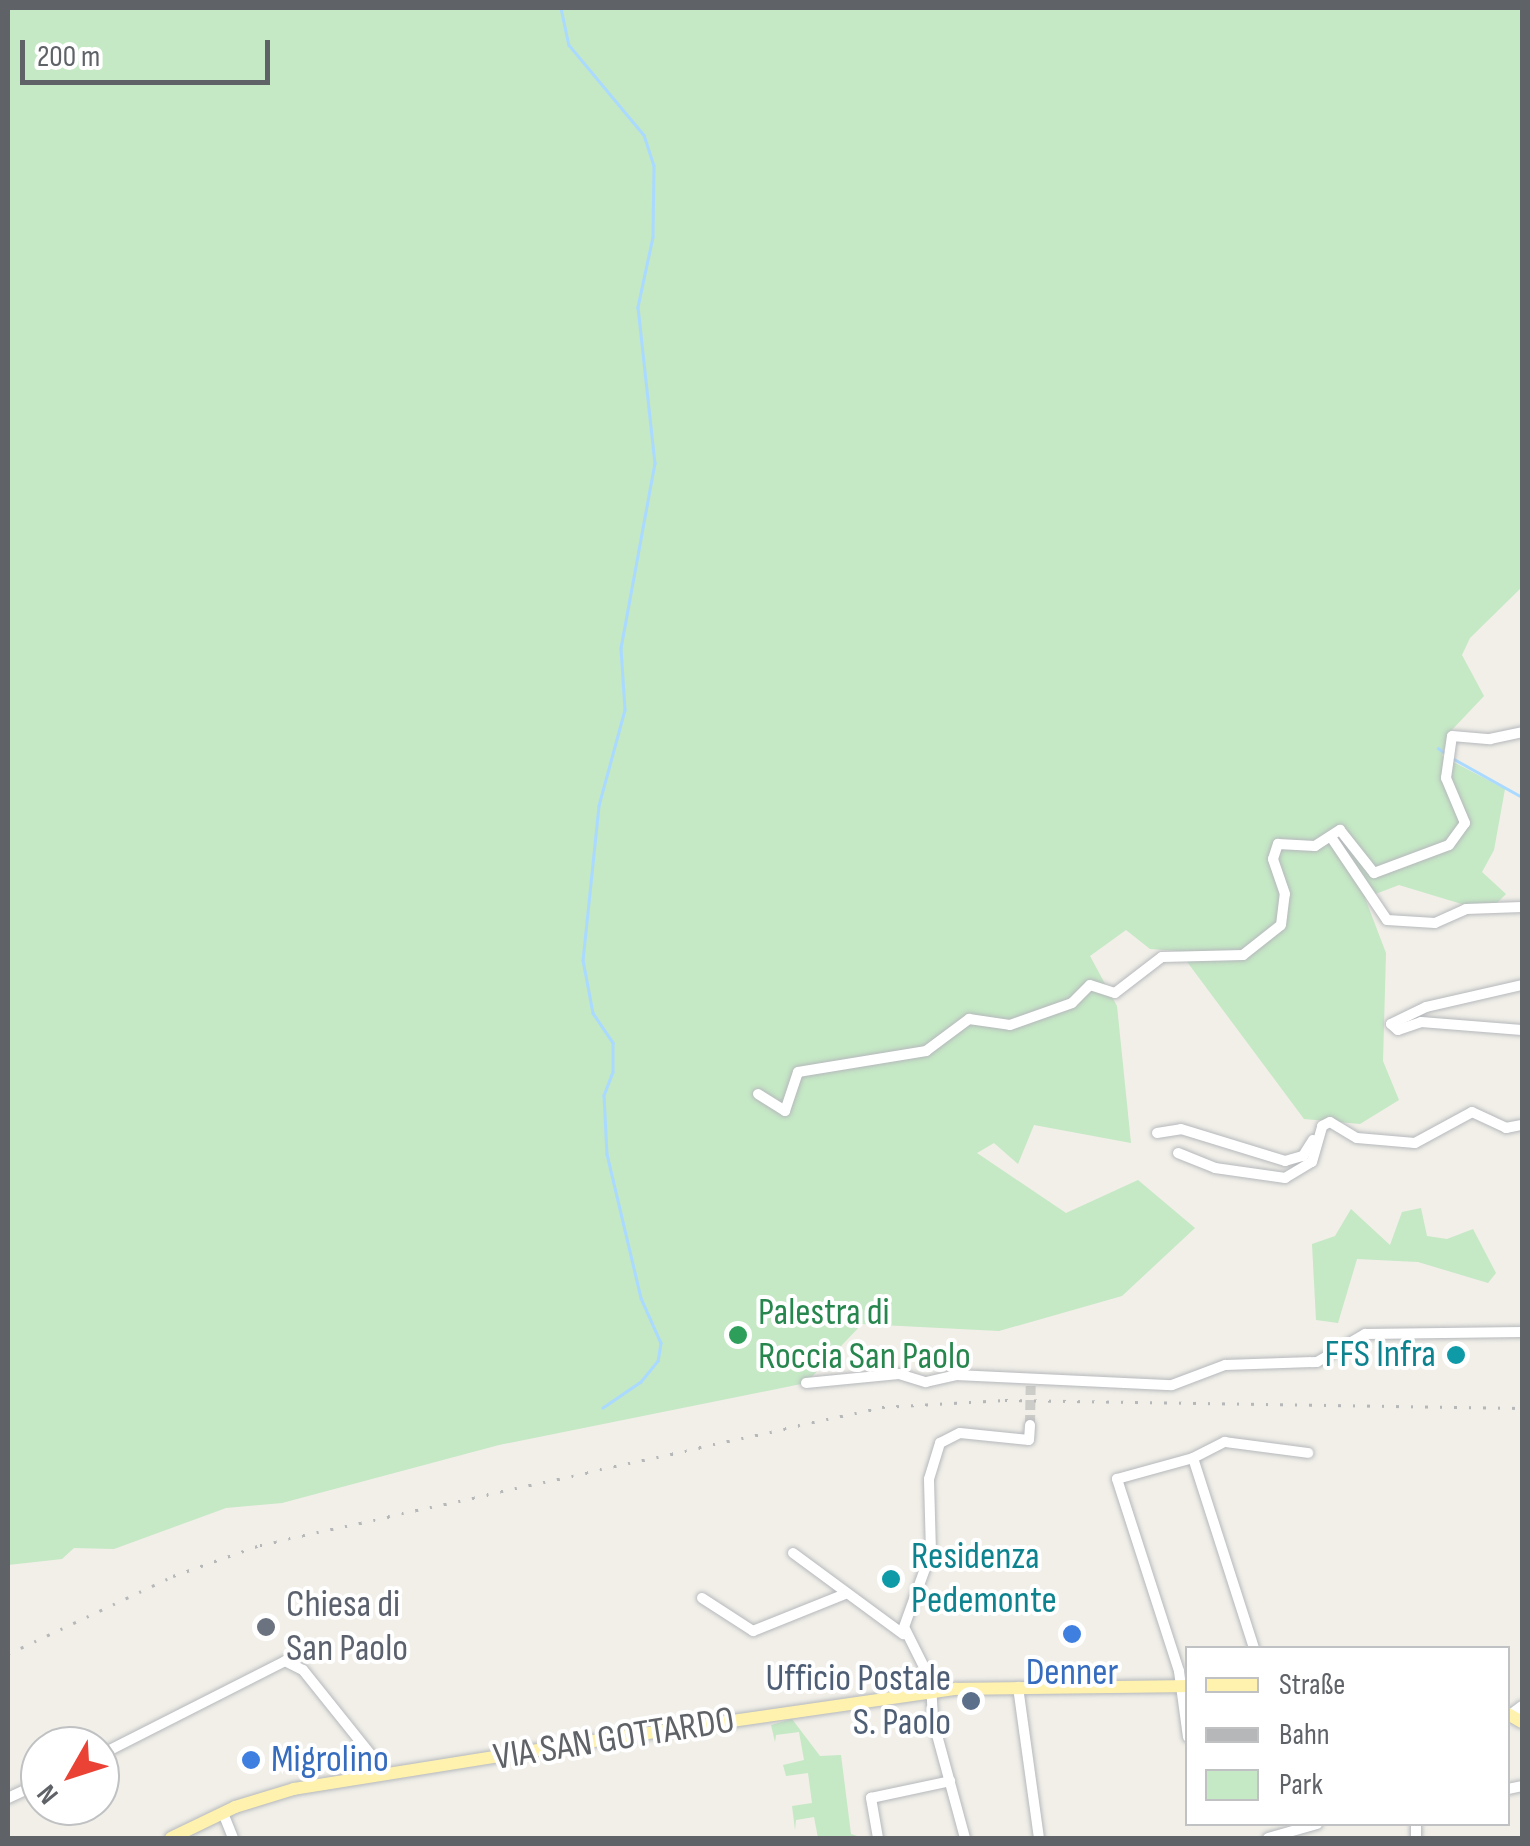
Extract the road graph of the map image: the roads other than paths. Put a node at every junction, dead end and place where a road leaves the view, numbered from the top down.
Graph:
1 (1522, 732) edge
2 (1331, 837) junction
3 (1522, 907) edge
4 (1522, 986) edge
5 (1522, 1030) edge
6 (758, 1094) dead end
7 (1522, 1124) edge
8 (1324, 1125) junction
9 (1156, 1133) dead end
10 (1178, 1153) dead end
11 (1522, 1332) edge
12 (806, 1383) dead end
13 (1030, 1424) dead end
14 (1308, 1453) dead end
15 (1193, 1458) junction
16 (793, 1553) dead end
17 (845, 1594) junction
18 (702, 1598) dead end
19 (904, 1634) junction
20 (1253, 1646) edge
21 (1018, 1686) junction
22 (1184, 1686) edge
23 (932, 1692) junction
24 (1522, 1706) edge
25 (1513, 1717) edge
26 (120, 1744) edge
27 (378, 1776) junction
28 (950, 1781) junction
29 (223, 1812) junction
30 (1310, 1826) edge
31 (171, 1838) edge
32 (232, 1838) edge
33 (878, 1838) edge
34 (965, 1838) edge
35 (1039, 1838) edge
36 (1268, 1838) edge

1 - 2 street
2 - 3 street
2 - 6 street
4 - 5 street
7 - 8 street
8 - 9 street
8 - 10 street
11 - 12 street
13 - 19 street
14 - 15 street
15 - 20 street
15 - 22 street
16 - 17 street
17 - 18 street
17 - 19 street
19 - 23 street
21 - 22 main road, VIA SAN GOTTARDO
21 - 23 main road, VIA SAN GOTTARDO
21 - 35 street
23 - 27 main road, VIA SAN GOTTARDO
23 - 28 street
24 - 25 street
26 - 27 street
27 - 29 main road, VIA SAN GOTTARDO
28 - 33 street
28 - 34 street
29 - 31 main road, VIA SAN GOTTARDO
29 - 32 street
30 - 36 street

